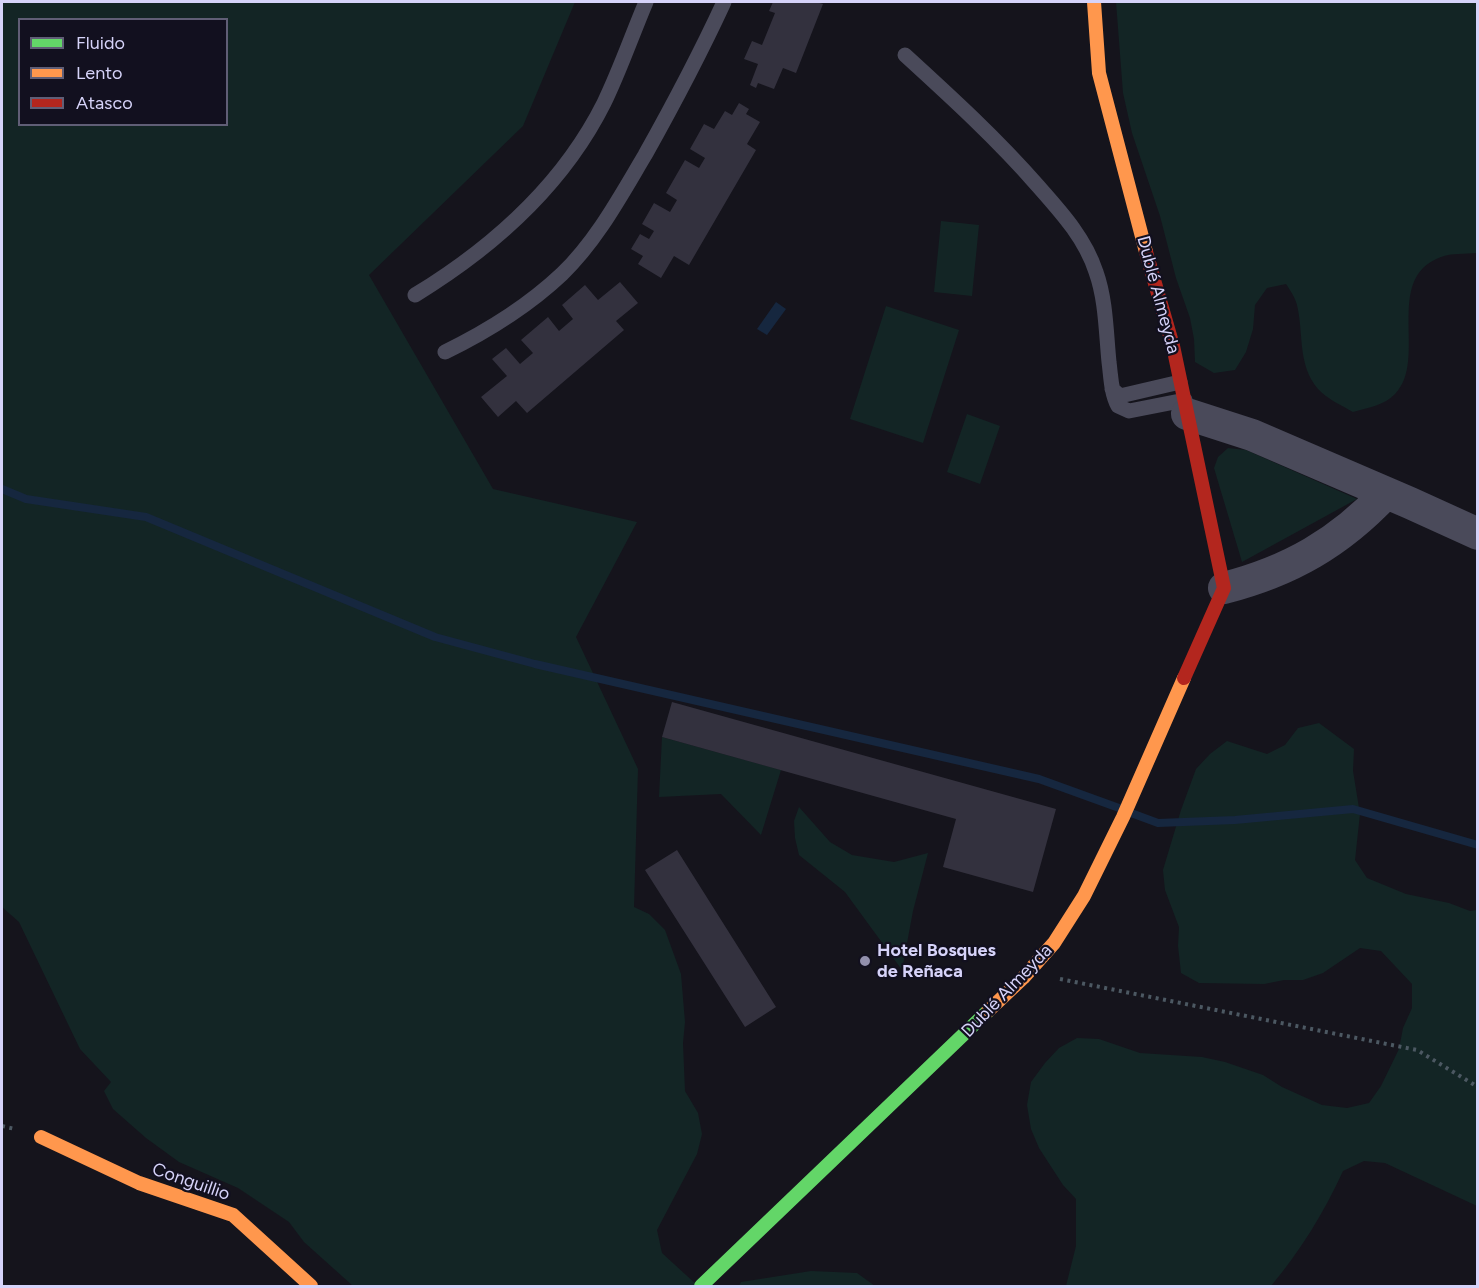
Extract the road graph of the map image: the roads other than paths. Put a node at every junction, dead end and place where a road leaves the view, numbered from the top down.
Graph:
1 (646, 2) edge
2 (724, 2) edge
3 (1095, 2) edge
4 (905, 55) dead end
5 (415, 295) dead end
6 (445, 352) dead end
7 (1180, 382) junction
8 (1112, 389) junction
9 (1186, 407) junction
10 (1386, 493) junction
11 (1478, 534) edge
12 (1224, 588) junction
13 (41, 1137) dead end
14 (312, 1287) edge
15 (701, 1287) edge

1 - 5 lane
2 - 6 lane
3 - 7 street, Dublé Almeyda
4 - 8 lane
7 - 8 lane
7 - 9 street, Dublé Almeyda
8 - 9 lane
9 - 10 street
9 - 12 street, Dublé Almeyda
10 - 11 street
10 - 12 street
12 - 15 street, Dublé Almeyda
13 - 14 street, Conguillio

